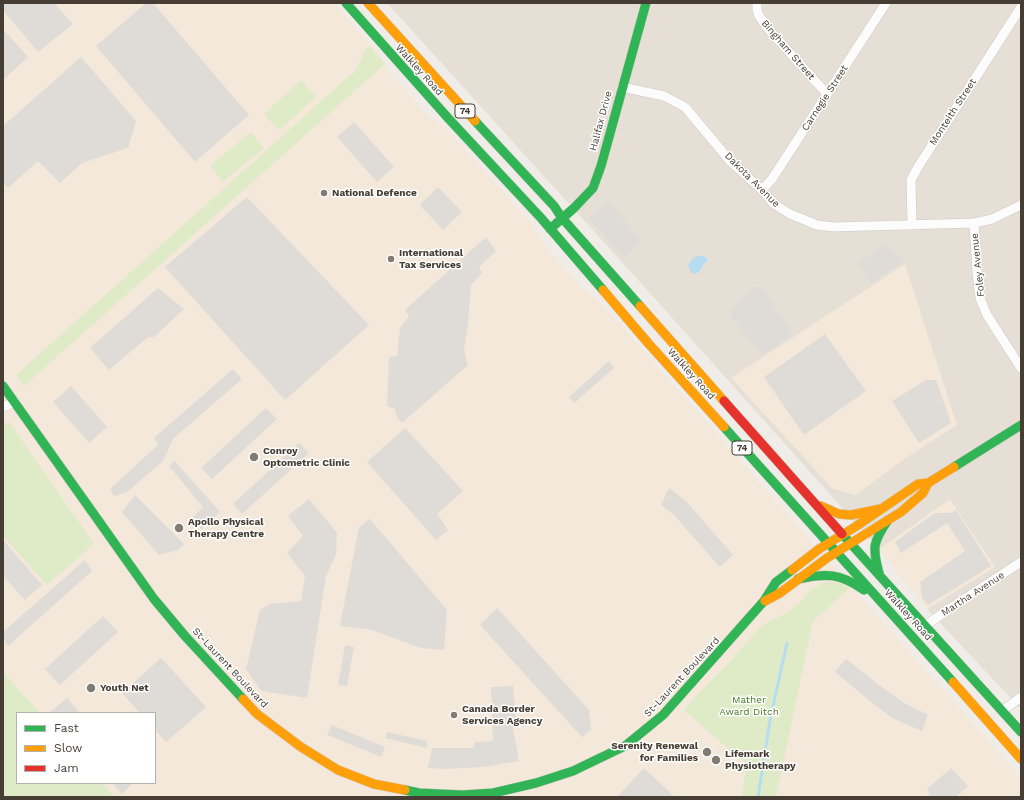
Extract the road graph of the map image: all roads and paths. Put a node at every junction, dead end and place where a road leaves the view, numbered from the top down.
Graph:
1 (346, 3) edge
2 (368, 3) edge
3 (646, 3) edge
4 (757, 3) edge
5 (886, 3) edge
6 (1021, 7) edge
7 (405, 44) junction
8 (394, 57) junction
9 (622, 88) junction
10 (827, 94) junction
11 (461, 106) junction
12 (448, 118) junction
13 (762, 190) junction
14 (1021, 205) edge
15 (562, 218) junction
16 (974, 223) junction
17 (912, 225) junction
18 (550, 229) junction
19 (1021, 368) edge
20 (3, 386) edge
21 (15, 402) junction
22 (726, 403) junction
23 (3, 407) edge
24 (713, 416) junction
25 (1021, 425) edge
26 (928, 483) junction
27 (816, 504) junction
28 (880, 509) junction
29 (888, 520) junction
30 (843, 534) junction
31 (828, 542) junction
32 (851, 543) junction
33 (837, 552) junction
34 (1021, 562) edge
35 (880, 577) junction
36 (798, 579) junction
37 (764, 601) junction
38 (882, 603) junction
39 (925, 626) junction
40 (1021, 697) edge
41 (1002, 711) junction
42 (1021, 732) edge
43 (1021, 759) edge

1 - 8 main road, Walkley Road / 74
2 - 7 main road, Walkley Road / 74
3 - 9 main road, Halifax Drive
4 - 10 street, Bingham Street
5 - 10 street, Carnegie Street
6 - 17 street, Monteith Street
7 - 8 main road
7 - 11 main road, Walkley Road / 74
8 - 12 main road, Walkley Road / 74
9 - 13 street, Dakota Avenue
9 - 15 main road, Halifax Drive
10 - 13 street, Carnegie Street
11 - 12 main road
11 - 15 main road, Walkley Road / 74
12 - 18 main road, Walkley Road / 74
13 - 17 street, Dakota Avenue
14 - 16 street, Dakota Avenue
15 - 18 main road, Halifax Drive
15 - 22 main road, Walkley Road / 74
16 - 17 street, Dakota Avenue
16 - 19 street, Foley Avenue
18 - 24 main road, Walkley Road / 74
20 - 21 main road, St-Laurent Boulevard
21 - 23 street
21 - 37 main road, St-Laurent Boulevard
22 - 24 main road
22 - 27 main road, Walkley Road / 74
24 - 31 main road, Walkley Road / 74
25 - 26 main road, St-Laurent Boulevard
26 - 28 main road, St-Laurent Boulevard
26 - 29 main road, St-Laurent Boulevard
27 - 28 main road
27 - 30 main road, Walkley Road / 74
28 - 30 main road, St-Laurent Boulevard
29 - 32 main road, St-Laurent Boulevard
29 - 35 main road
30 - 31 main road, St-Laurent Boulevard
30 - 32 main road, Walkley Road / 74
31 - 33 main road, Walkley Road / 74
31 - 37 main road, St-Laurent Boulevard
32 - 33 main road, St-Laurent Boulevard
32 - 35 main road, Walkley Road / 74
33 - 36 main road, St-Laurent Boulevard
33 - 38 main road, Walkley Road / 74
34 - 39 street, Martha Avenue
35 - 39 main road, Walkley Road / 74
36 - 37 main road, St-Laurent Boulevard
36 - 38 main road
38 - 43 main road, Walkley Road / 74
39 - 41 main road, Walkley Road / 74
40 - 41 street
41 - 42 main road, Walkley Road / 74

